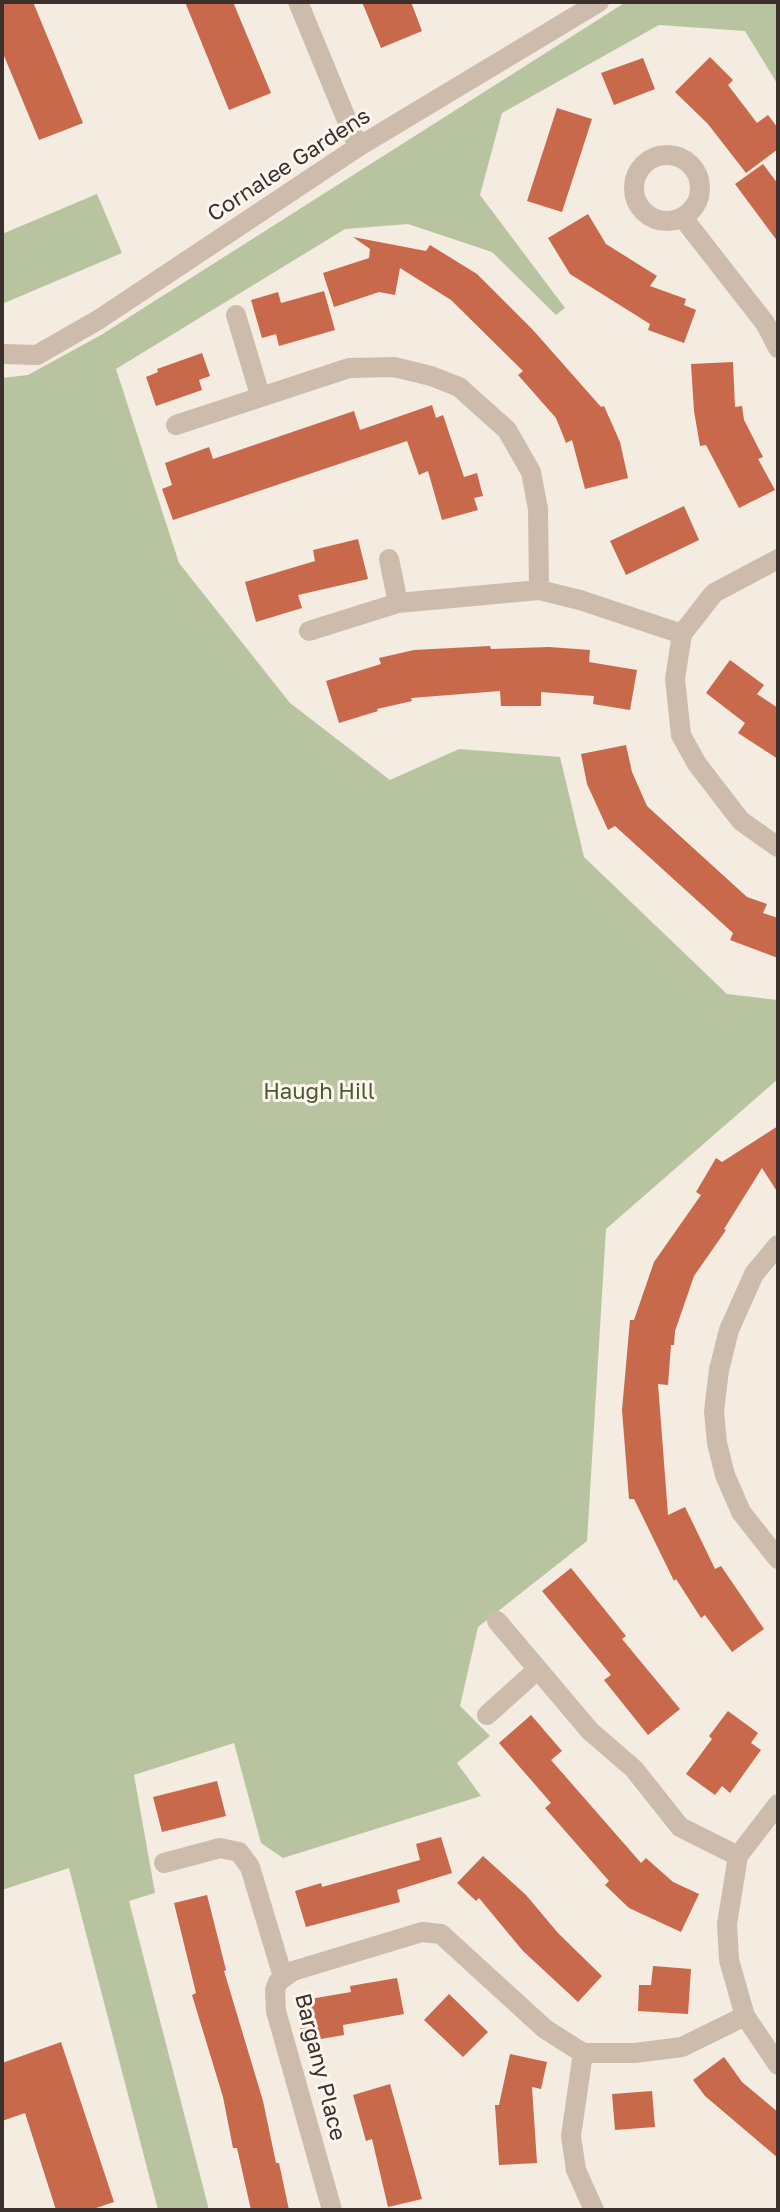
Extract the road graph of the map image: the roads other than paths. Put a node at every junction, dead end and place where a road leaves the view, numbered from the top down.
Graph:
1 (298, 2) edge
2 (599, 2) edge
3 (358, 147) junction
4 (683, 218) dead end
5 (236, 315) dead end
6 (778, 348) edge
7 (2, 354) edge
8 (260, 395) junction
9 (176, 425) dead end
10 (389, 559) dead end
11 (778, 559) edge
12 (539, 590) junction
13 (398, 603) junction
14 (309, 631) dead end
15 (682, 634) junction
16 (778, 847) edge
17 (778, 1245) edge
18 (778, 1559) edge
19 (497, 1621) dead end
20 (537, 1670) junction
21 (487, 1715) dead end
22 (778, 1804) edge
23 (738, 1856) junction
24 (164, 1863) dead end
25 (283, 1977) junction
26 (745, 2016) junction
27 (583, 2053) junction
28 (778, 2065) edge
29 (332, 2210) edge
30 (594, 2210) edge

1 - 3 street
2 - 3 street, Cornalee Gardens
3 - 7 street, Cornalee Gardens
4 - 6 street
5 - 8 street
8 - 9 street
8 - 12 street
10 - 13 street
11 - 15 street
12 - 13 street
12 - 15 street
13 - 14 street
15 - 16 street
17 - 18 street
19 - 20 street
20 - 21 street
20 - 23 street
22 - 23 street
23 - 26 street
24 - 25 street
25 - 27 street, Bargany Place
25 - 29 street, Bargany Place
26 - 27 street
26 - 28 street
27 - 30 street

